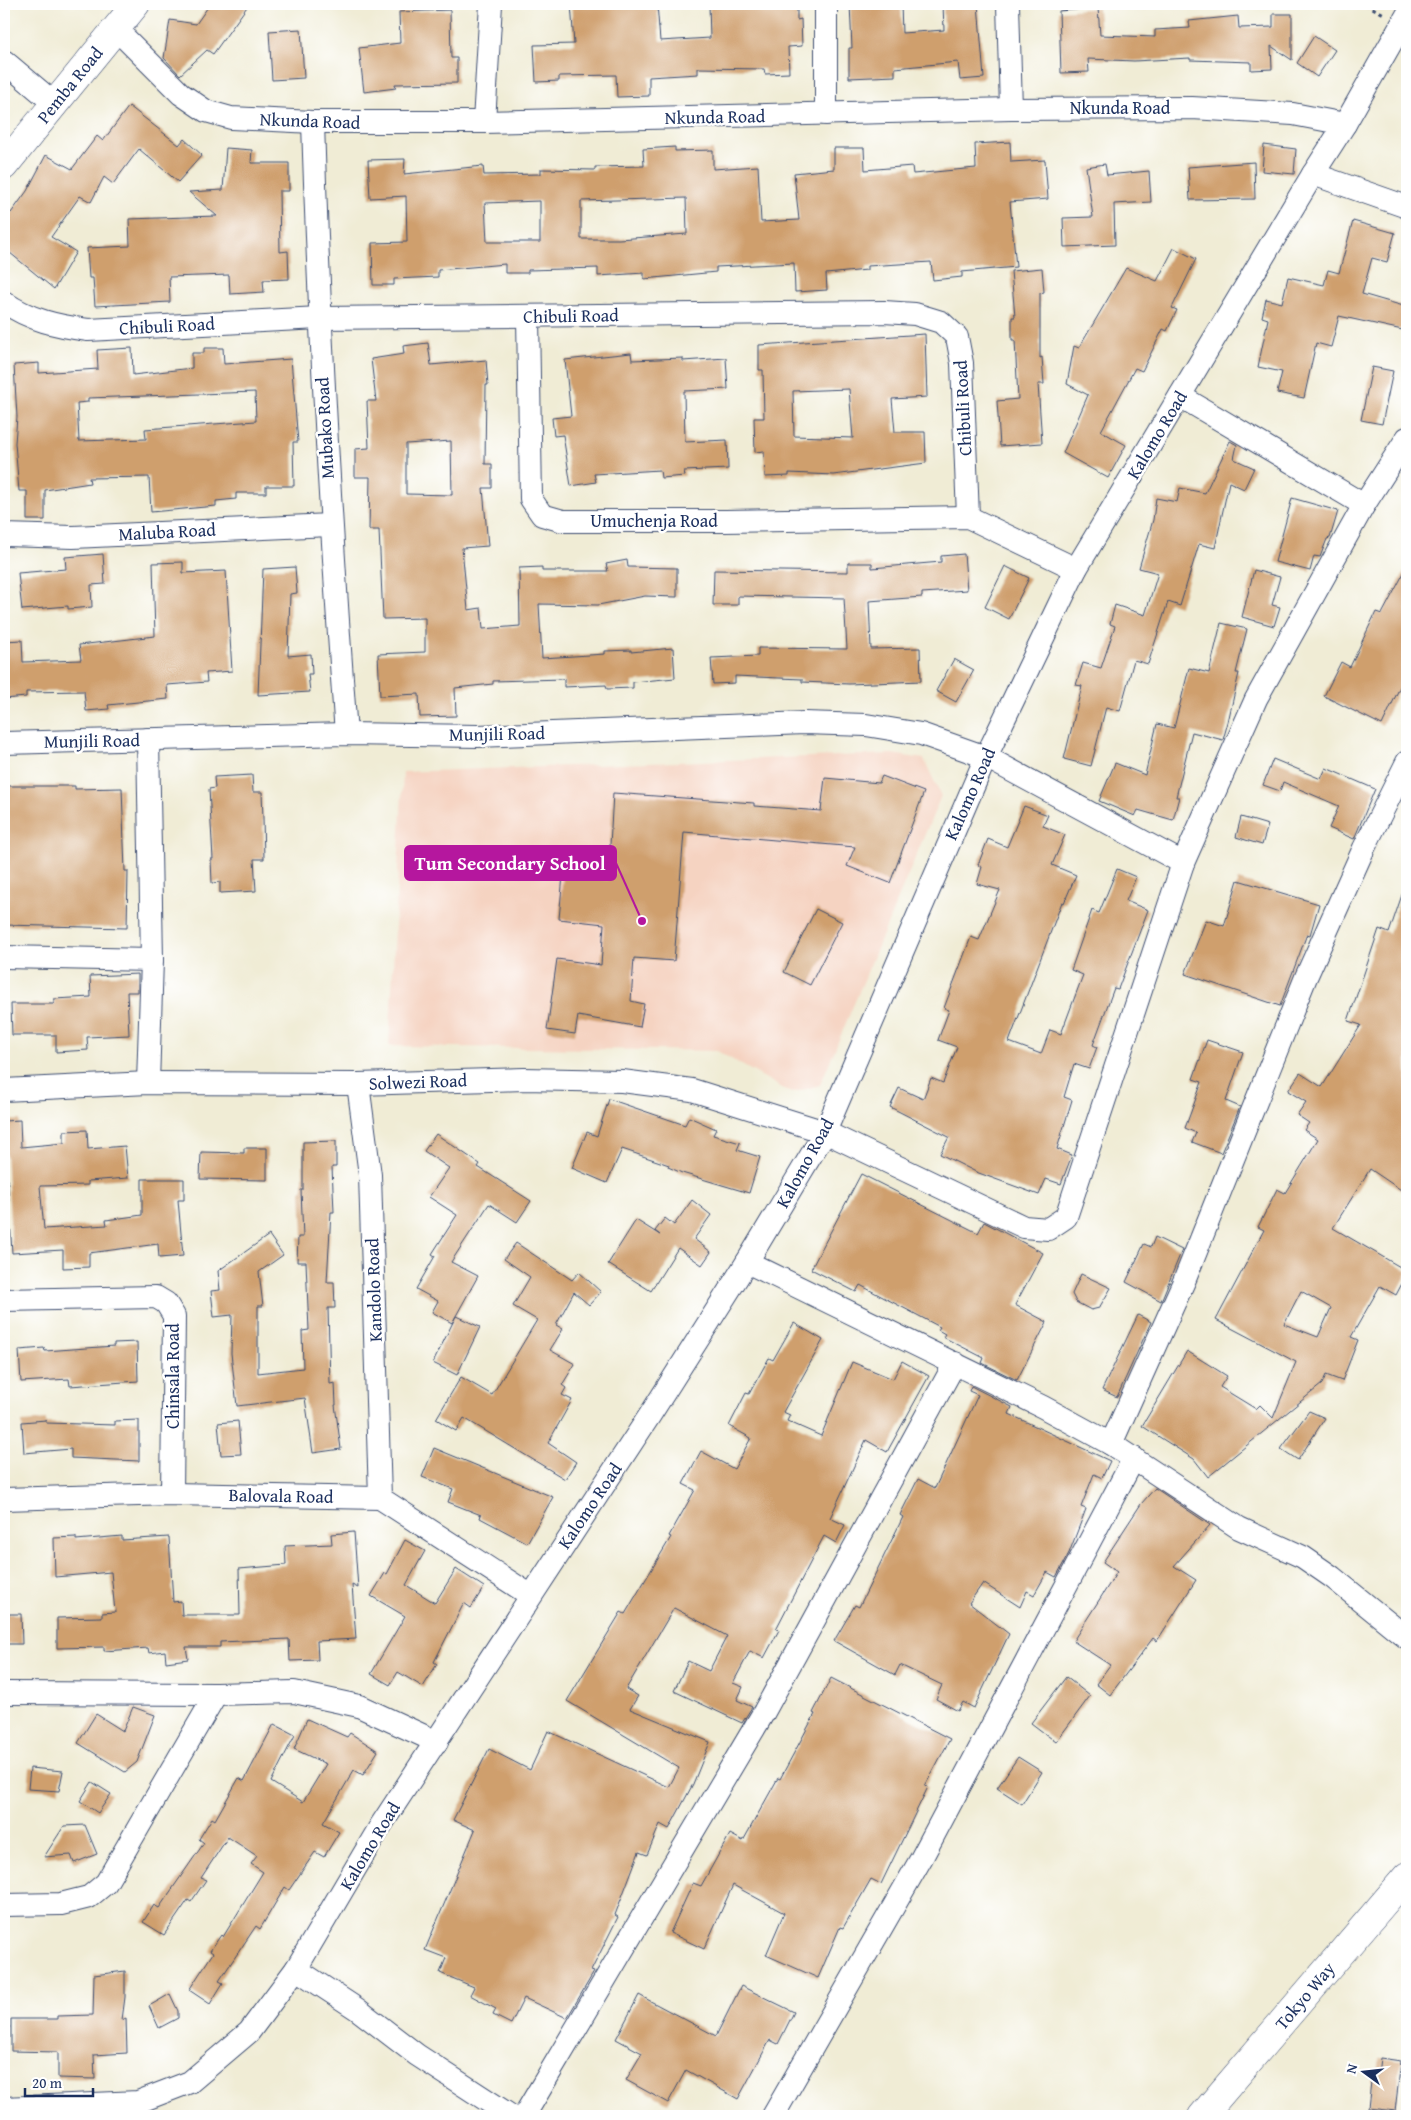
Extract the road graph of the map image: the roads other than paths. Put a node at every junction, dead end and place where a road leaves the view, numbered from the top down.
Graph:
1 (136, 4) edge
2 (491, 4) edge
3 (826, 4) edge
4 (1008, 4) edge
5 (1407, 15) edge
6 (116, 29) junction
7 (4, 61) edge
8 (55, 104) junction
9 (1011, 109) junction
10 (826, 114) junction
11 (312, 122) junction
12 (484, 122) junction
13 (1345, 124) junction
14 (4, 166) edge
15 (1313, 174) junction
16 (1407, 207) edge
17 (4, 302) edge
18 (528, 317) junction
19 (319, 318) junction
20 (1180, 396) junction
21 (1407, 438) edge
22 (1364, 505) junction
23 (968, 517) junction
24 (330, 525) junction
25 (4, 535) edge
26 (1076, 569) junction
27 (346, 734) junction
28 (148, 739) junction
29 (4, 743) edge
30 (986, 756) junction
31 (1407, 762) edge
32 (1183, 863) junction
33 (4, 957) edge
34 (152, 960) junction
35 (148, 1083) junction
36 (358, 1084) junction
37 (4, 1090) edge
38 (825, 1132) junction
39 (747, 1262) junction
40 (4, 1300) edge
41 (955, 1364) junction
42 (1111, 1444) junction
43 (1134, 1458) junction
44 (172, 1494) junction
45 (380, 1498) junction
46 (4, 1499) edge
47 (530, 1595) junction
48 (1407, 1638) edge
49 (4, 1693) edge
50 (216, 1694) junction
51 (436, 1742) junction
52 (1407, 1876) edge
53 (4, 1905) edge
54 (296, 1969) junction
55 (4, 2108) edge
56 (511, 2116) edge
57 (524, 2116) edge
58 (773, 2116) edge
59 (1202, 2116) edge

1 - 6 main road, Pemba Road
2 - 12 street
3 - 10 street
4 - 9 street
5 - 13 street, Kalomo Road
6 - 8 main road, Pemba Road
6 - 11 street, Nkunda Road
7 - 8 street
8 - 14 main road, Pemba Road
9 - 10 street, Nkunda Road
9 - 13 street, Nkunda Road
10 - 12 street, Nkunda Road
11 - 12 street, Nkunda Road
11 - 19 street, Mubako Road
13 - 15 street, Kalomo Road
15 - 16 street
15 - 20 street, Kalomo Road
17 - 19 street, Chibuli Road
18 - 19 street, Chibuli Road
18 - 23 street, Chibuli Road
18 - 23 street, Umuchenja Road
19 - 24 street, Mubako Road
20 - 22 street
20 - 26 street, Kalomo Road
21 - 22 street, Solwezi Road
22 - 32 street, Solwezi Road
23 - 26 street
24 - 25 street, Maluba Road
24 - 27 street, Mubako Road
26 - 30 street, Kalomo Road
27 - 28 street, Munjili Road
27 - 30 street, Munjili Road
28 - 29 street, Munjili Road
28 - 34 street
30 - 32 street, Munjili Road
30 - 38 street, Kalomo Road
31 - 42 street
32 - 38 street, Solwezi Road
33 - 34 street
34 - 35 street
35 - 36 street, Solwezi Road
35 - 37 street, Solwezi Road
36 - 38 street, Solwezi Road
36 - 45 street, Kandolo Road
38 - 39 street, Kalomo Road
39 - 41 street
39 - 47 street, Kalomo Road
40 - 44 street, Chinsala Road
41 - 42 street
41 - 57 street
42 - 43 street
43 - 48 street
43 - 58 street
44 - 45 street, Balovala Road
44 - 46 street, Balovala Road
45 - 47 street
47 - 51 street, Kalomo Road
49 - 50 street
50 - 51 street
50 - 53 street
51 - 54 street, Kalomo Road
52 - 59 main road, Tokyo Way
54 - 55 street, Kalomo Road
54 - 56 street

